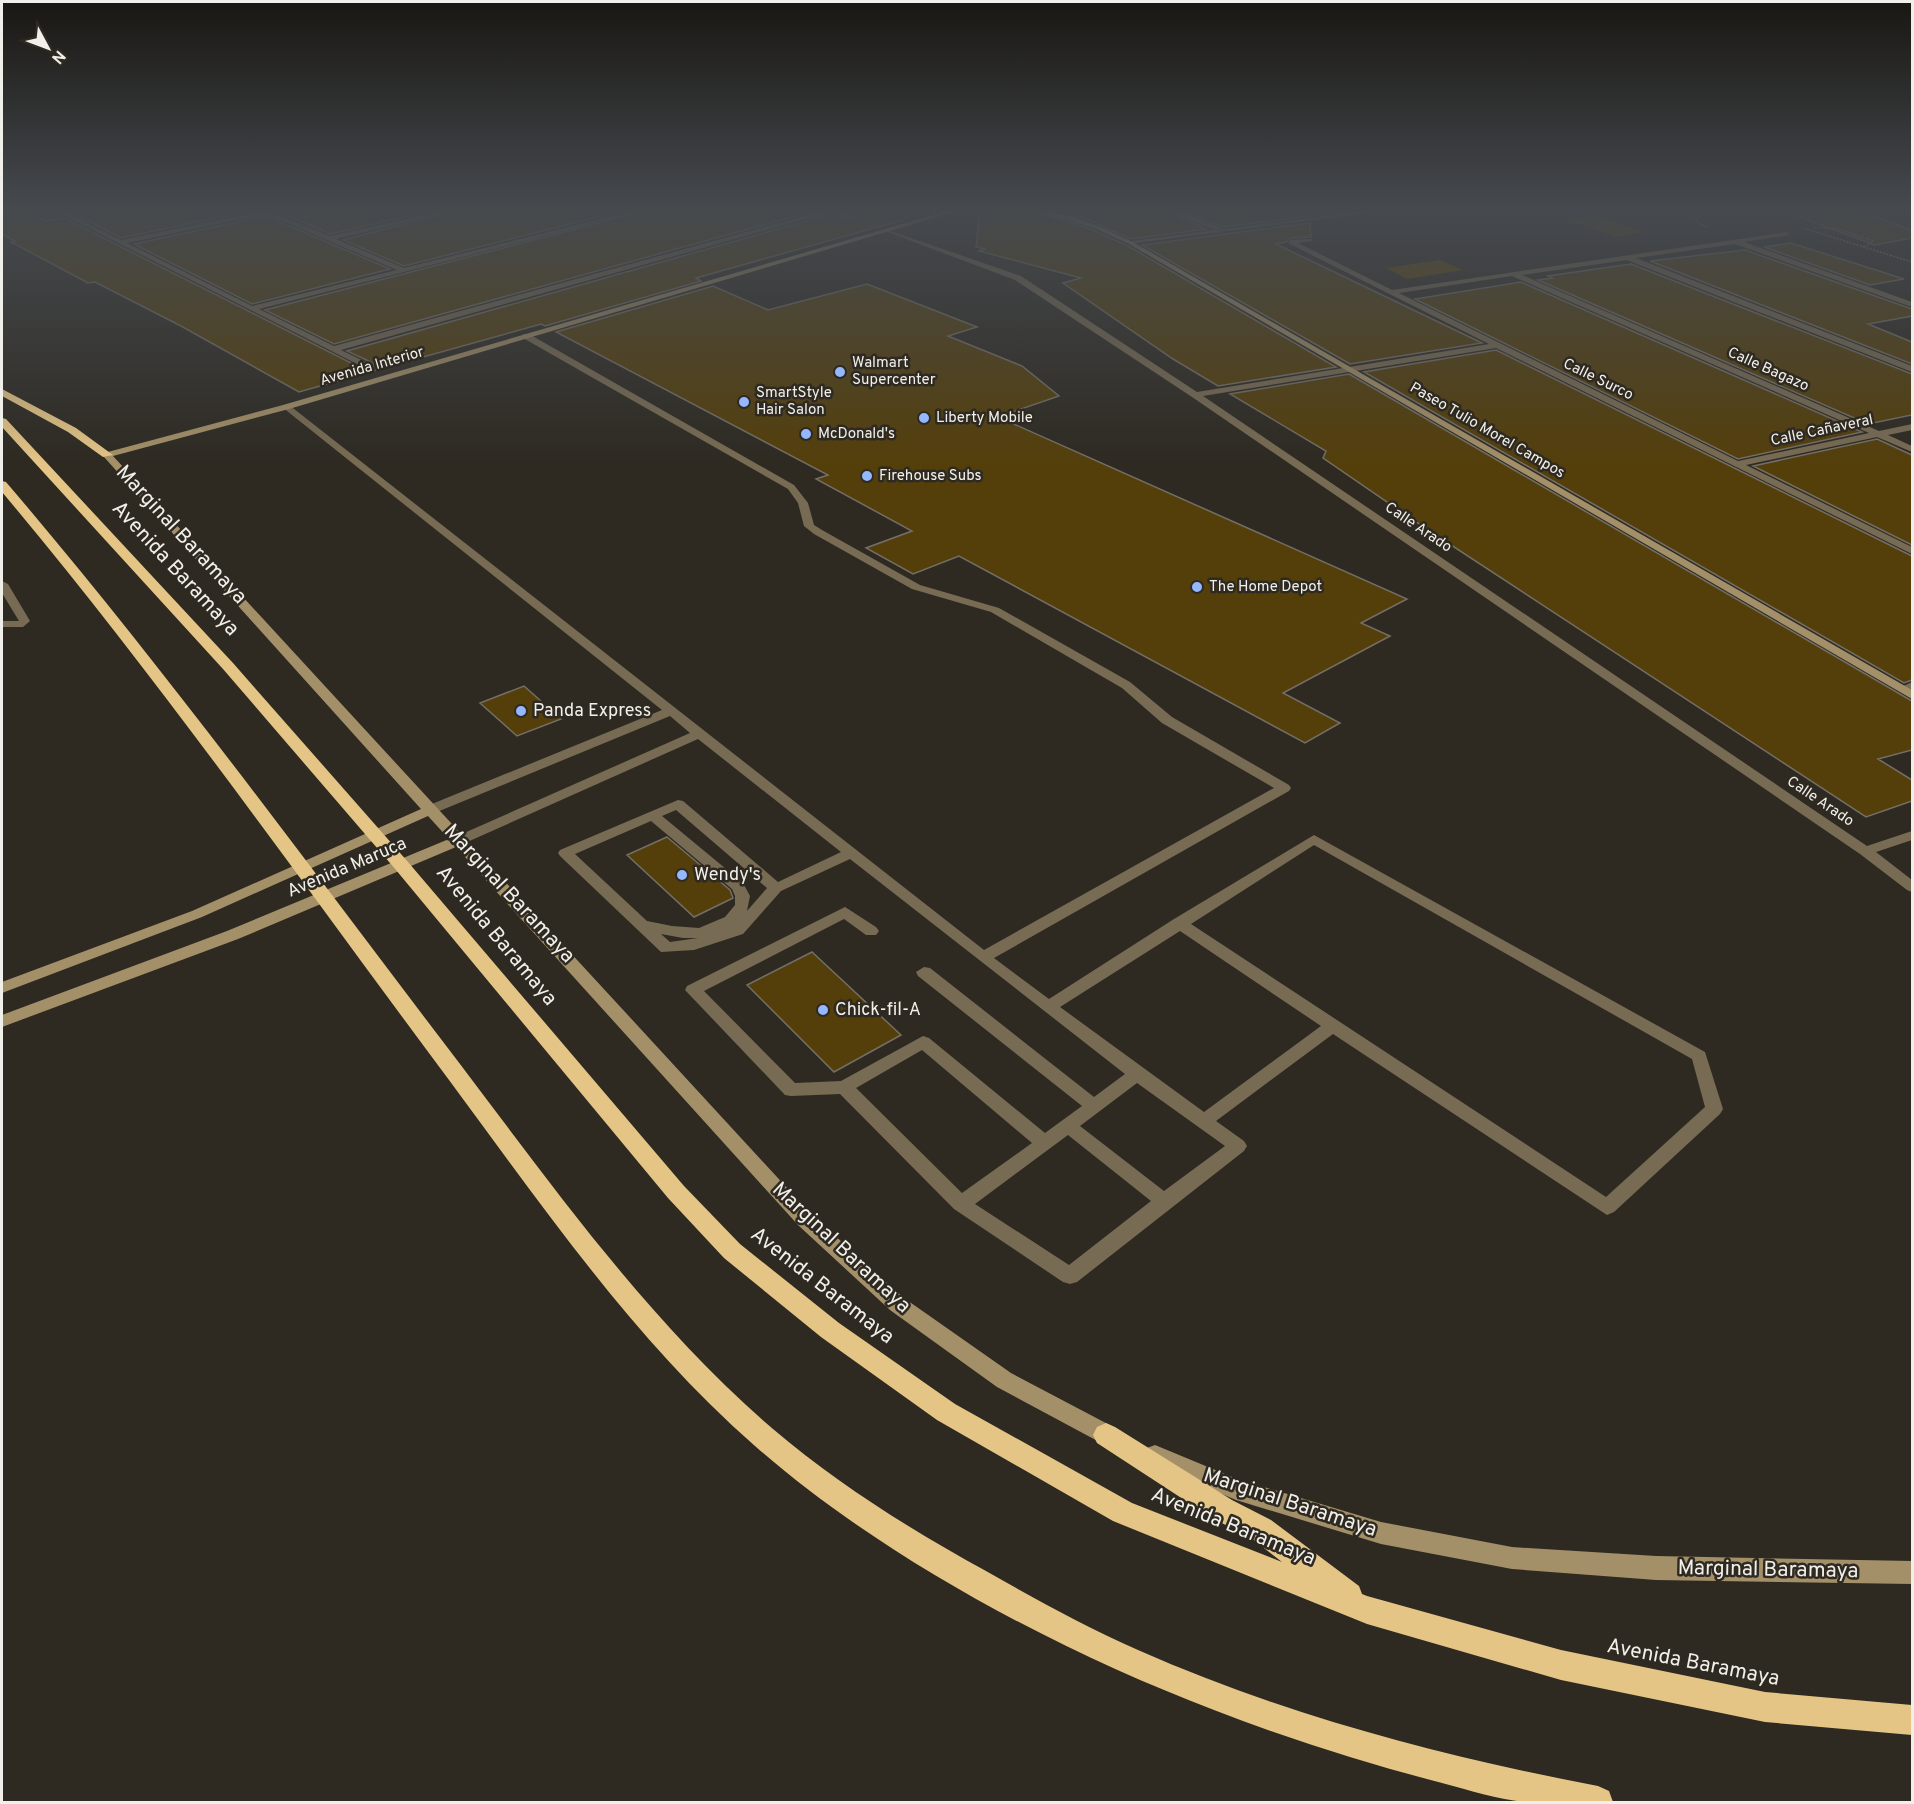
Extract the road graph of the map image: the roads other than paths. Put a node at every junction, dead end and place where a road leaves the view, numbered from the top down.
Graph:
1 (226, 295) edge
2 (305, 295) edge
3 (528, 295) edge
4 (666, 295) edge
5 (1044, 295) edge
6 (1221, 295) edge
7 (1397, 295) edge
8 (1562, 295) edge
9 (1724, 295) edge
10 (1887, 295) edge
11 (1912, 304) edge
12 (252, 308) junction
13 (526, 336) junction
14 (1497, 345) junction
15 (334, 349) junction
16 (369, 367) dead end
17 (1912, 369) edge
18 (1350, 370) junction
19 (2, 392) edge
20 (1195, 395) junction
21 (286, 407) junction
22 (2, 421) edge
23 (1912, 427) edge
24 (1880, 434) junction
25 (1912, 448) edge
26 (107, 455) junction
27 (1737, 464) junction
28 (2, 485) edge
29 (1912, 551) edge
30 (2, 584) edge
31 (2, 624) edge
32 (1909, 690) edge
33 (671, 711) junction
34 (700, 733) junction
35 (432, 809) junction
36 (653, 815) junction
37 (374, 834) junction
38 (1912, 835) edge
39 (460, 840) junction
40 (1865, 851) junction
41 (851, 853) junction
42 (402, 866) junction
43 (301, 867) junction
44 (1912, 887) edge
45 (776, 888) junction
46 (324, 900) junction
47 (1179, 923) junction
48 (641, 924) junction
49 (871, 931) dead end
50 (983, 957) junction
51 (924, 972) dead end
52 (2, 988) edge
53 (1049, 1007) junction
54 (2, 1021) edge
55 (1333, 1026) junction
56 (1137, 1074) junction
57 (844, 1087) junction
58 (1093, 1105) junction
59 (1203, 1122) junction
60 (1067, 1125) junction
61 (1045, 1143) junction
62 (1164, 1201) junction
63 (961, 1204) junction
64 (1106, 1435) junction
65 (1912, 1573) edge
66 (1367, 1610) junction
67 (1912, 1720) edge
68 (1598, 1803) edge

1 - 12 street
2 - 12 street
3 - 15 street
4 - 13 street, Avenida Interior
5 - 20 street, Calle Arado
6 - 18 street, Paseo Tulio Morel Campos
7 - 14 street, Calle Surco
8 - 24 street, Calle Bagazo
9 - 17 street
10 - 11 street
12 - 15 street
13 - 21 street, Avenida Interior
13 - 50 street
14 - 18 street
14 - 27 street, Calle Surco
15 - 16 street
18 - 20 street
18 - 32 street, Paseo Tulio Morel Campos
19 - 26 highway
20 - 40 street, Calle Arado
21 - 26 street, Avenida Interior
21 - 33 street
22 - 37 highway, Avenida Baramaya
23 - 24 street, Calle Cañaveral
24 - 25 street, Calle Bagazo
24 - 27 street, Calle Cañaveral
26 - 35 street, Marginal Baramaya
27 - 29 street, Calle Surco
28 - 43 highway
30 - 31 street
33 - 34 street
33 - 35 street, Avenida Maruca
34 - 39 street, Avenida Maruca
34 - 41 street
35 - 37 street, Avenida Maruca
35 - 39 street, Marginal Baramaya
36 - 45 street
36 - 48 street
36 - 48 street
37 - 42 highway, Avenida Baramaya
37 - 43 street, Avenida Maruca
38 - 40 street
39 - 42 street, Avenida Maruca
39 - 64 street, Marginal Baramaya
40 - 44 street, Calle Arado
41 - 45 street
41 - 50 street
42 - 46 street, Avenida Maruca
42 - 66 highway, Avenida Baramaya
43 - 46 highway
43 - 52 street, Avenida Maruca
45 - 48 street
46 - 54 street, Avenida Maruca
46 - 68 highway
47 - 53 street
47 - 55 street
47 - 55 street
49 - 57 street
50 - 53 street
51 - 58 street
53 - 56 street
55 - 59 street
56 - 58 street
56 - 59 street
57 - 61 street
57 - 63 street
58 - 60 street
59 - 62 street
60 - 61 street
60 - 62 street
61 - 63 street
62 - 63 street
64 - 65 street, Marginal Baramaya
64 - 66 highway
66 - 67 highway, Avenida Baramaya

